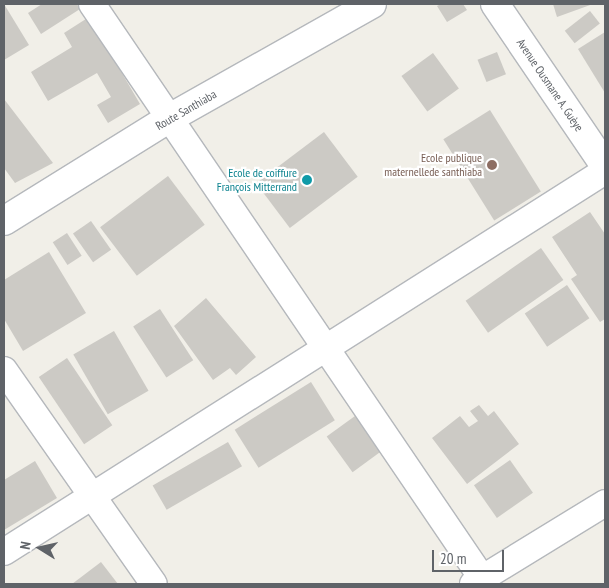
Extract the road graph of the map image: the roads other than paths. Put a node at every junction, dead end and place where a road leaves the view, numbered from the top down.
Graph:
1 (92, 4) edge
2 (372, 4) edge
3 (495, 4) edge
4 (168, 120) junction
5 (605, 166) edge
6 (605, 171) edge
7 (4, 220) edge
8 (324, 347) junction
9 (4, 370) edge
10 (93, 496) junction
11 (605, 503) edge
12 (4, 552) edge
13 (480, 582) edge
14 (154, 584) edge

1 - 4 street
2 - 4 street, Route Santhiaba
3 - 5 street, Avenue Ousmane A. Guèye
4 - 7 street, Route Santhiaba
4 - 8 street
6 - 8 street
8 - 10 street
8 - 13 street
9 - 10 street
10 - 12 street
10 - 14 street
11 - 13 street

